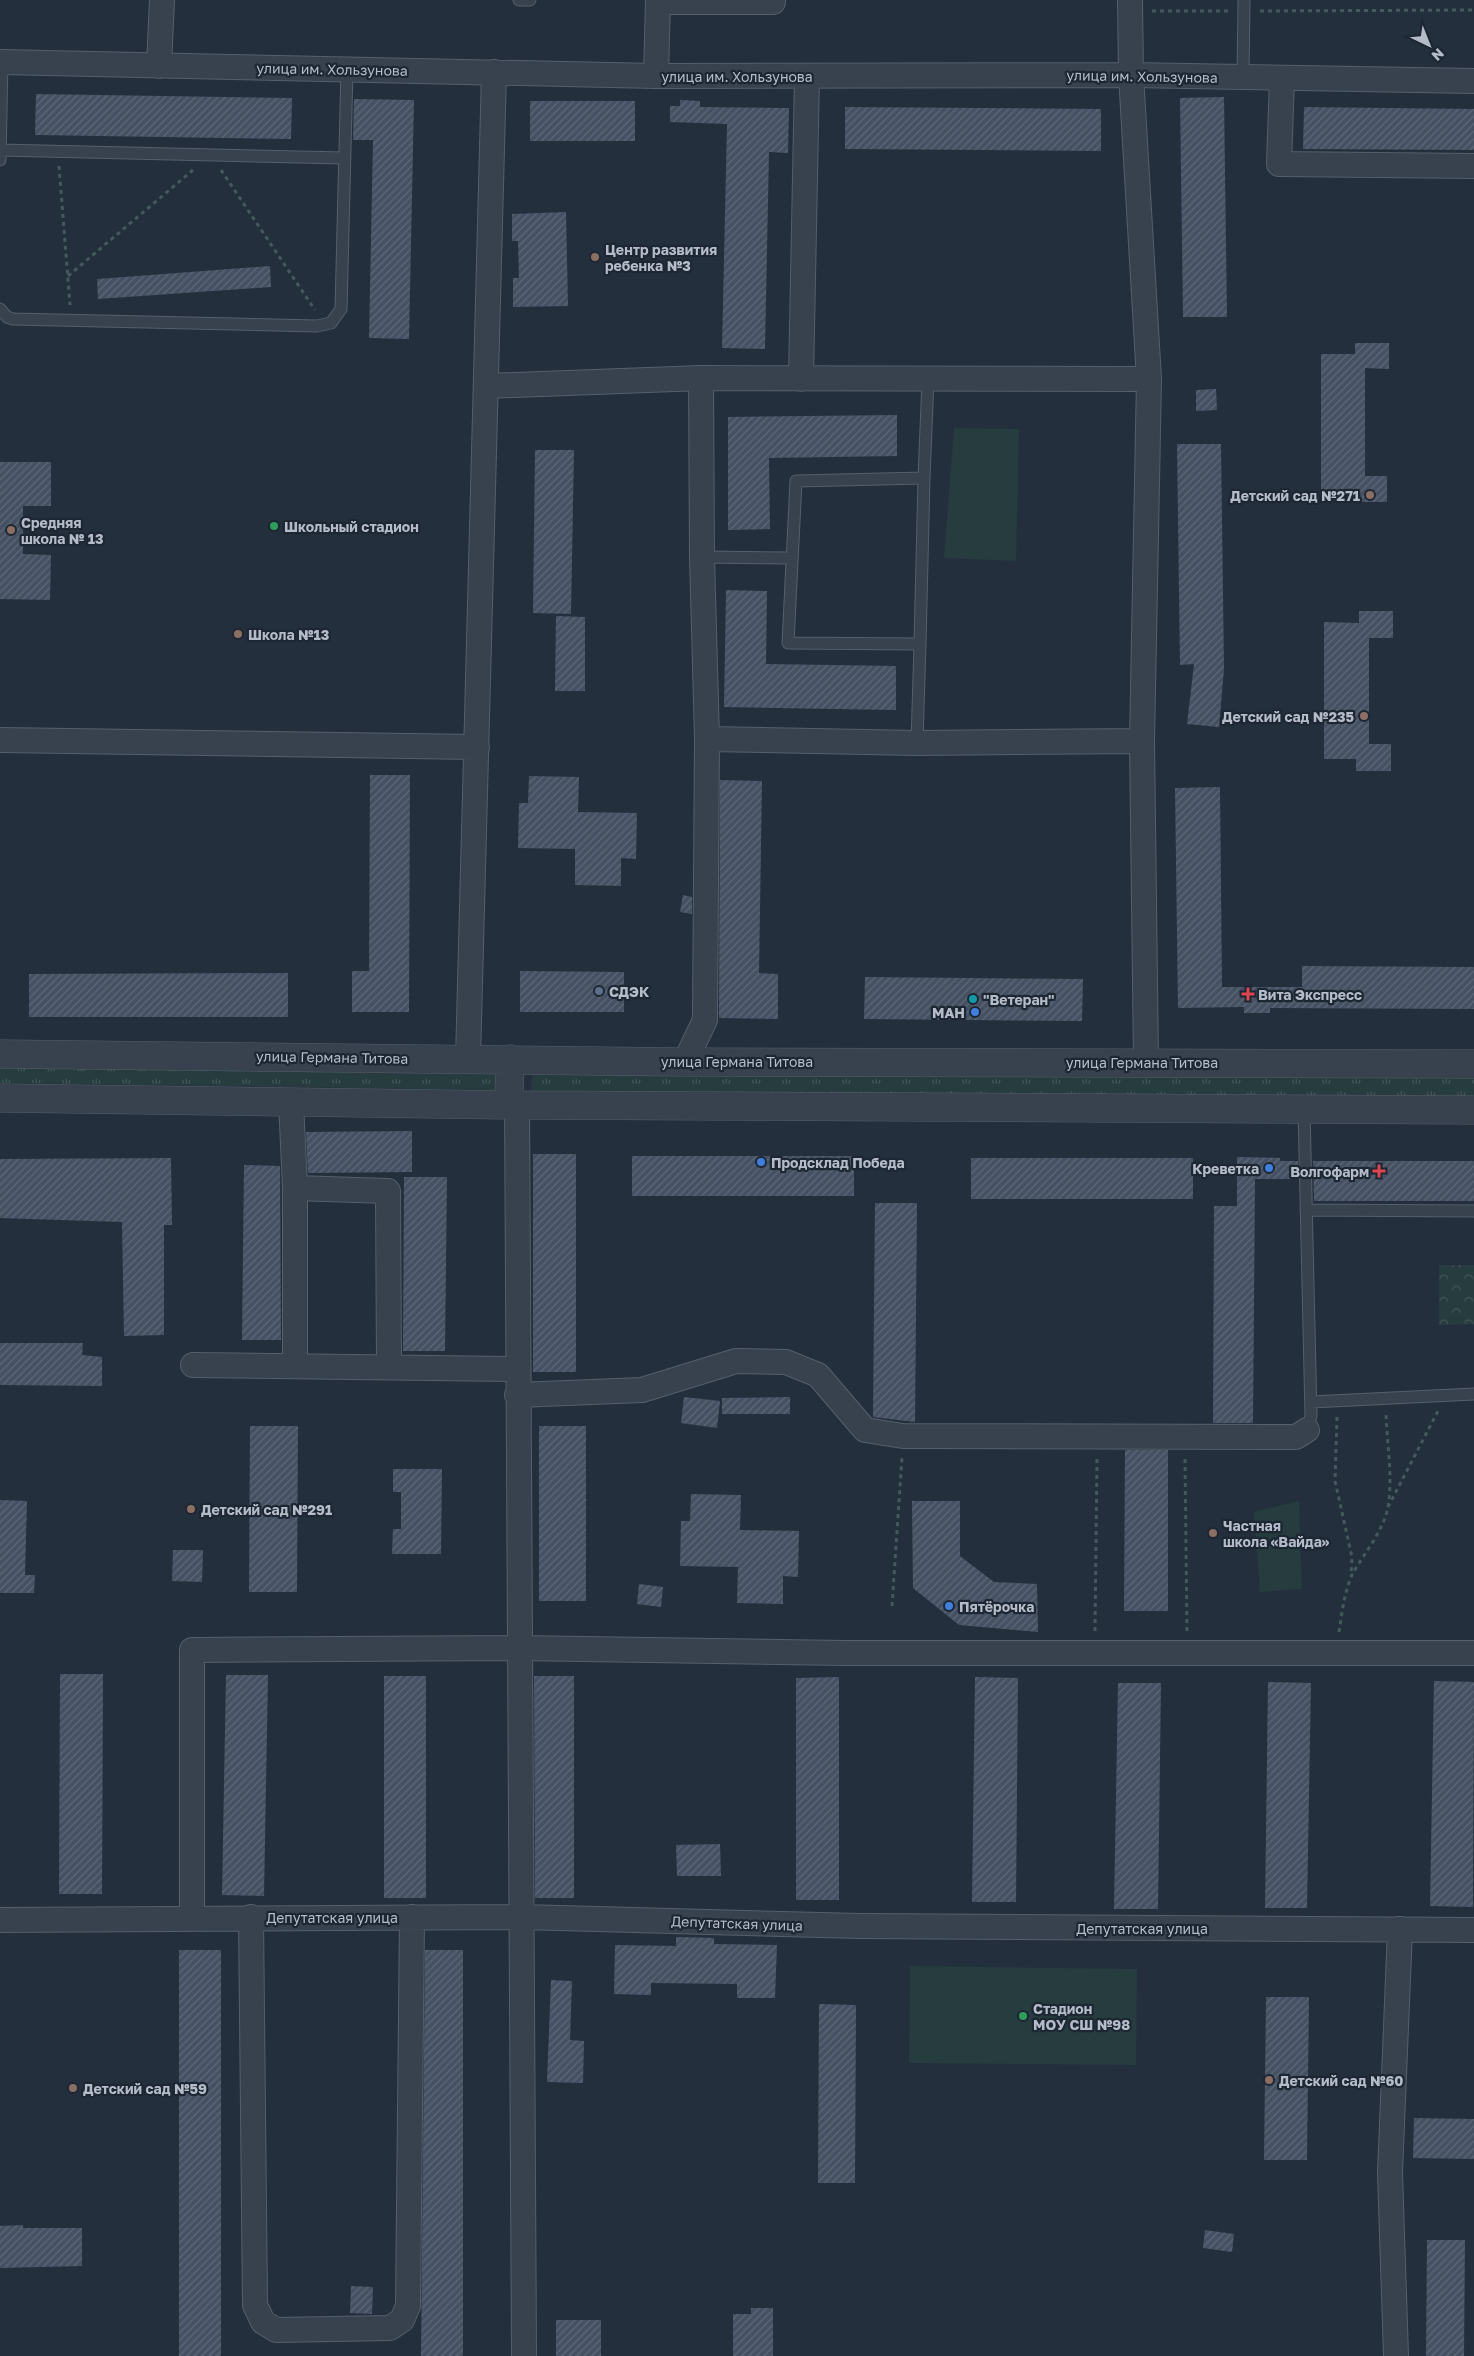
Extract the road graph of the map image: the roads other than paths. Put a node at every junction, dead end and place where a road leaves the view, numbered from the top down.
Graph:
1 (162, 0) edge
2 (519, 0) edge
3 (530, 0) edge
4 (773, 0) edge
5 (658, 1) edge
6 (1130, 5) edge
7 (1244, 5) edge
8 (1, 62) edge
9 (159, 66) junction
10 (347, 69) junction
11 (494, 72) junction
12 (1131, 75) junction
13 (656, 76) junction
14 (807, 76) junction
15 (1243, 77) junction
16 (1282, 78) junction
17 (1474, 82) edge
18 (0, 150) edge
19 (344, 158) junction
20 (0, 160) edge
21 (1474, 166) edge
22 (0, 309) edge
23 (701, 378) junction
24 (801, 379) junction
25 (928, 379) junction
26 (1148, 379) junction
27 (486, 386) junction
28 (924, 478) junction
29 (702, 557) junction
30 (792, 558) junction
31 (920, 644) junction
32 (707, 739) junction
33 (0, 740) edge
34 (1142, 741) junction
35 (917, 744) junction
36 (477, 746) junction
37 (0, 1054) edge
38 (468, 1059) junction
39 (510, 1059) junction
40 (685, 1062) junction
41 (1146, 1062) junction
42 (1474, 1064) edge
43 (0, 1098) edge
44 (291, 1102) junction
45 (513, 1105) junction
46 (1304, 1109) junction
47 (1474, 1110) edge
48 (295, 1188) junction
49 (1306, 1210) junction
50 (1474, 1211) edge
51 (193, 1365) dead end
52 (295, 1366) junction
53 (389, 1366) junction
54 (518, 1369) junction
55 (1474, 1394) edge
56 (518, 1395) junction
57 (1311, 1402) junction
58 (1307, 1430) joint
59 (518, 1648) junction
60 (1474, 1654) edge
61 (192, 1917) junction
62 (251, 1917) junction
63 (412, 1917) junction
64 (522, 1917) junction
65 (0, 1920) edge
66 (1400, 1929) junction
67 (1474, 1930) edge
68 (524, 2356) edge
69 (1396, 2356) edge

1 - 9 street
2 - 3 lane
4 - 5 street
5 - 13 street
6 - 12 street
7 - 15 lane
8 - 9 street, улица им. Хользунова
8 - 18 lane
9 - 10 street, улица им. Хользунова
10 - 11 street, улица им. Хользунова
10 - 19 lane
11 - 13 street, улица им. Хользунова
11 - 27 street
12 - 14 street, улица им. Хользунова
12 - 15 street, улица им. Хользунова
12 - 26 street
13 - 14 street, улица им. Хользунова
14 - 24 street
15 - 16 street, улица им. Хользунова
16 - 17 street, улица им. Хользунова
16 - 21 street
18 - 19 lane
18 - 20 lane
19 - 22 lane
23 - 24 street
23 - 27 street
23 - 29 street
24 - 25 street
25 - 26 street
25 - 28 lane
26 - 34 street
27 - 36 street
28 - 30 lane
28 - 31 lane
29 - 30 lane
29 - 32 street
30 - 31 lane
31 - 35 lane
32 - 35 street
32 - 40 street
33 - 36 street
34 - 35 street
34 - 41 street
36 - 38 street
37 - 38 street, улица Германа Титова
38 - 39 street, улица Германа Титова
39 - 40 street, улица Германа Титова
39 - 45 street
40 - 41 street, улица Германа Титова
41 - 42 street, улица Германа Титова
43 - 44 street
44 - 45 street
44 - 48 street
45 - 46 street
45 - 54 street
46 - 47 street
46 - 49 lane
48 - 52 street
48 - 53 street
49 - 50 lane
49 - 57 lane
51 - 52 street
52 - 53 street
53 - 54 street
54 - 56 street
55 - 57 lane
56 - 58 street
56 - 59 street
57 - 58 lane
59 - 60 street
59 - 61 street
59 - 64 street
61 - 62 street, Депутатская улица
61 - 65 street, Депутатская улица
62 - 63 street, Депутатская улица
62 - 63 street
63 - 64 street, Депутатская улица
64 - 66 street, Депутатская улица
64 - 68 street
66 - 67 street, Депутатская улица
66 - 69 street

